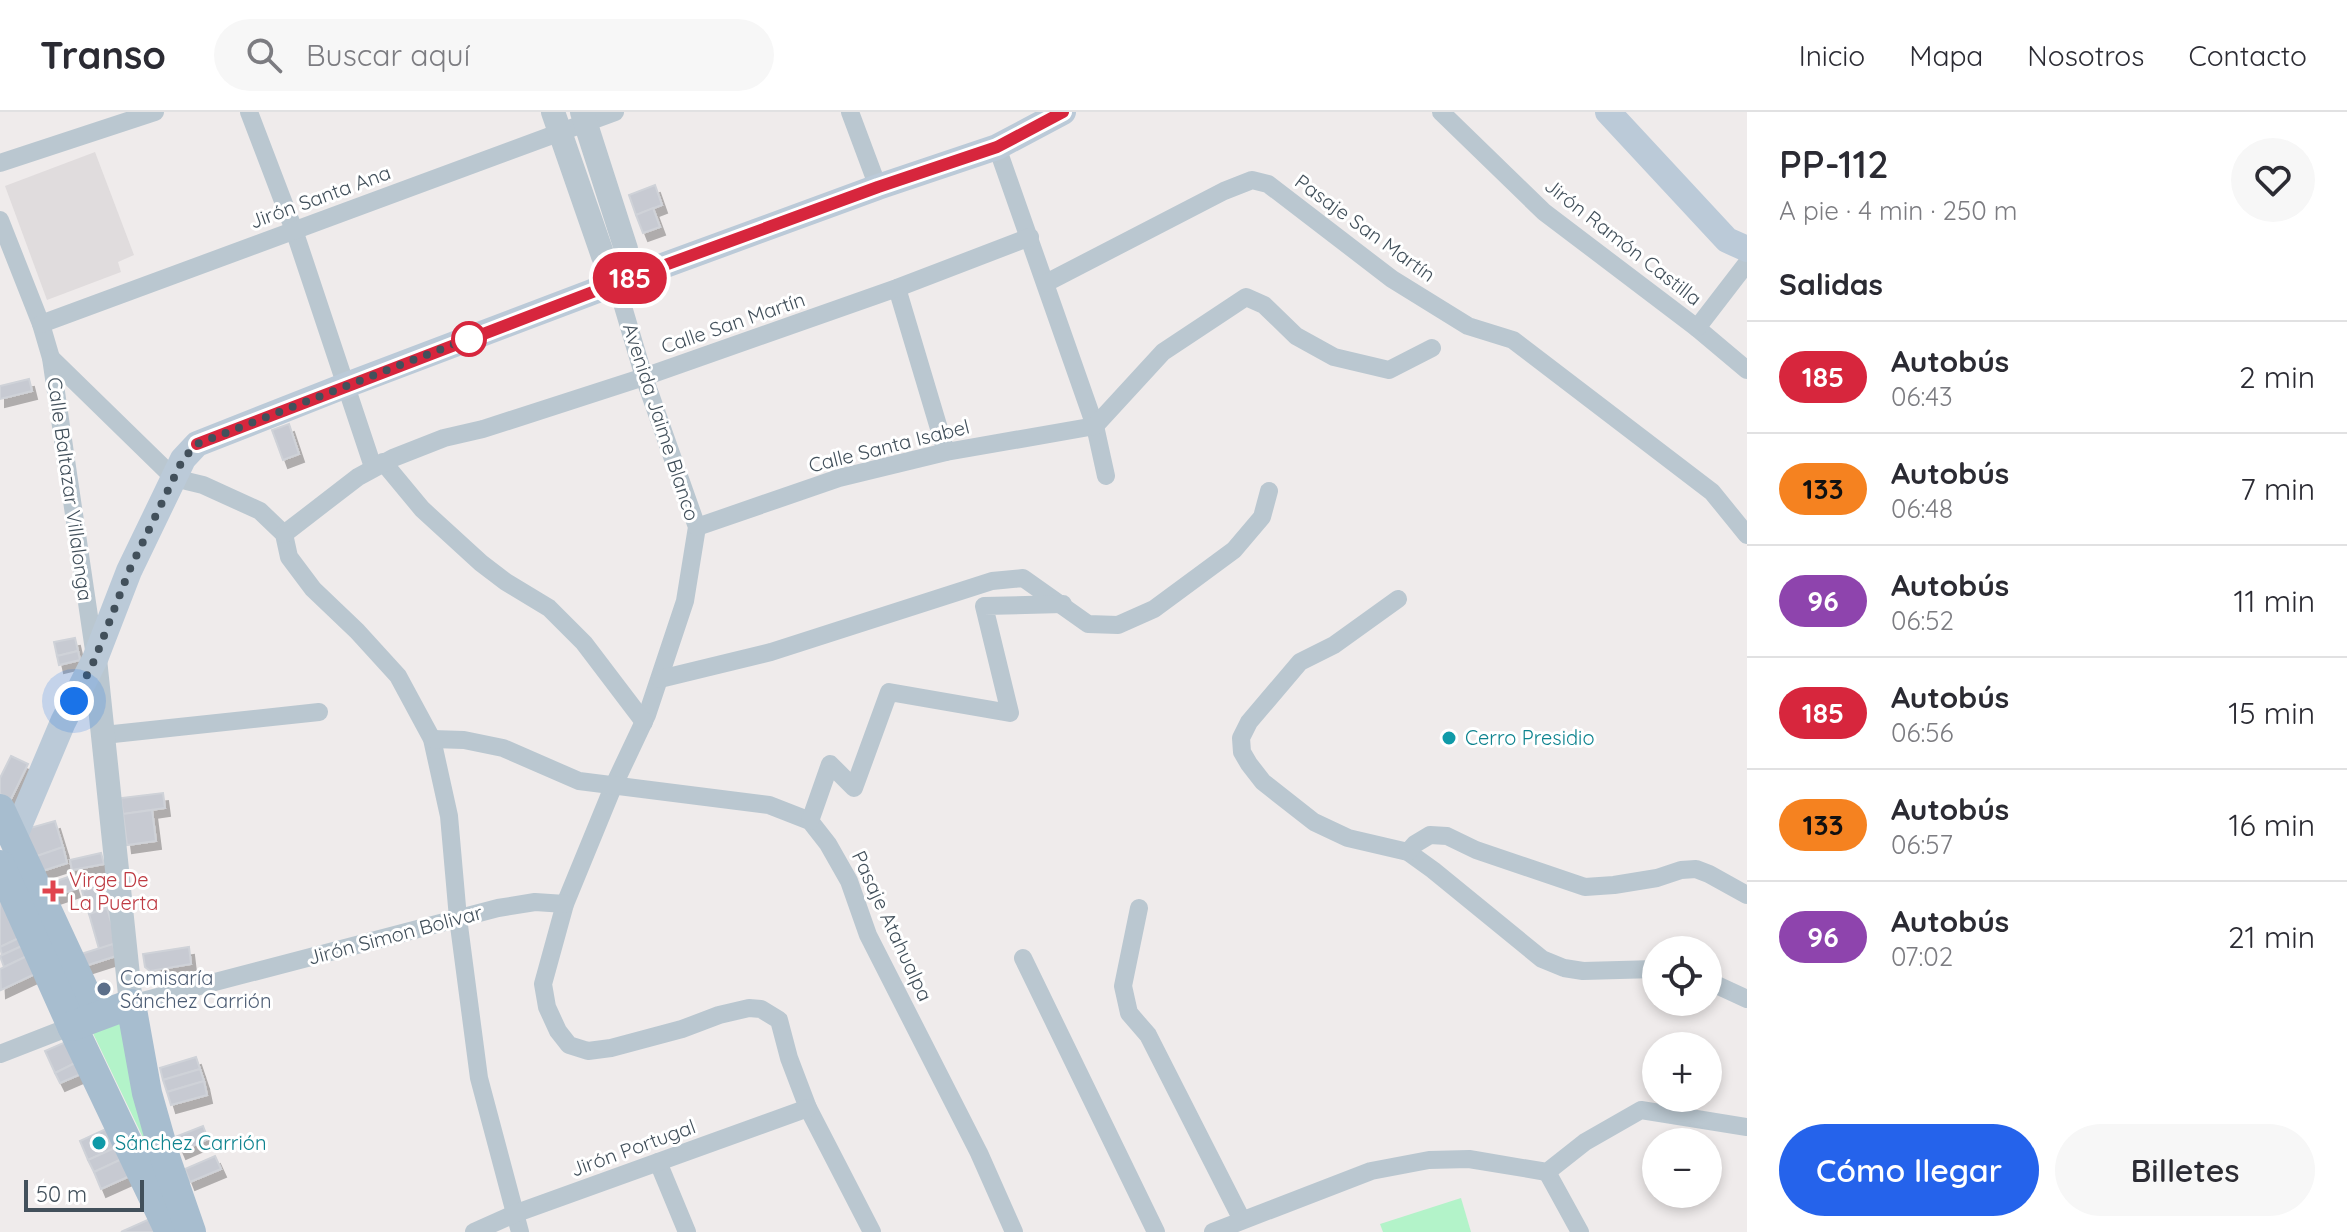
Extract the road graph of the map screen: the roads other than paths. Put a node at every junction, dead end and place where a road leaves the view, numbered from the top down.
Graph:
1 (155, 112) edge
2 (249, 112) edge
3 (615, 112) edge
4 (850, 112) edge
5 (1063, 112) edge
6 (1441, 112) edge
7 (1608, 112) edge
8 (1631, 112) edge
9 (584, 117) edge
10 (557, 122) edge
11 (997, 147) junction
12 (0, 163) edge
13 (878, 187) junction
14 (0, 220) edge
15 (294, 230) junction
16 (1030, 237) junction
17 (1745, 253) edge
18 (616, 283) junction
19 (1046, 283) junction
20 (897, 288) junction
21 (41, 324) junction
22 (1697, 328) junction
23 (1432, 348) dead end
24 (51, 358) junction
25 (1747, 370) edge
26 (644, 377) junction
27 (344, 386) junction
28 (1095, 426) junction
29 (946, 452) junction
30 (378, 464) junction
31 (1106, 476) dead end
32 (174, 478) junction
33 (1269, 491) dead end
34 (697, 527) junction
35 (284, 534) junction
36 (1747, 535) edge
37 (1398, 599) dead end
38 (1064, 604) junction
39 (95, 659) junction
40 (660, 679) junction
41 (319, 712) dead end
42 (63, 722) junction
43 (644, 722) junction
44 (104, 731) junction
45 (432, 739) junction
46 (613, 787) junction
47 (0, 809) edge
48 (810, 821) junction
49 (14, 838) junction
50 (1408, 852) junction
51 (0, 867) edge
52 (1747, 895) edge
53 (565, 904) junction
54 (1139, 908) dead end
55 (458, 918) junction
56 (1023, 958) dead end
57 (1642, 969) edge
58 (1722, 987) edge
59 (1747, 999) edge
60 (131, 1004) junction
61 (84, 1021) junction
62 (0, 1054) edge
63 (808, 1108) junction
64 (1747, 1127) edge
65 (658, 1162) junction
66 (1547, 1172) junction
67 (1242, 1220) junction
68 (517, 1223) edge
69 (170, 1232) edge
70 (191, 1232) edge
71 (474, 1232) edge
72 (687, 1232) edge
73 (872, 1232) edge
74 (1014, 1232) edge
75 (1156, 1232) edge
76 (1213, 1232) edge
77 (1580, 1232) edge

1 - 12 street
2 - 15 street
3 - 9 street, Jirón Santa Ana
4 - 13 street
5 - 11 main road
6 - 22 street, Jirón Ramón Castilla
7 - 17 main road
8 - 17 main road
9 - 10 street, Jirón Santa Ana
9 - 18 street, Avenida Jaime Blanco
10 - 15 street, Jirón Santa Ana
10 - 18 street, Avenida Jaime Blanco
11 - 13 main road
11 - 16 street
13 - 18 main road
14 - 21 street, Calle Baltazar Villalonga
15 - 21 street, Jirón Santa Ana
15 - 27 street
16 - 19 street
16 - 20 street, Calle San Martín
17 - 22 street
18 - 26 street, Avenida Jaime Blanco
18 - 27 main road
19 - 28 street
19 - 36 street, Pasaje San Martín
20 - 26 street, Calle San Martín
20 - 29 street
21 - 24 street, Calle Baltazar Villalonga
22 - 25 street, Jirón Ramón Castilla
23 - 28 street
24 - 32 street
24 - 39 street, Calle Baltazar Villalonga
26 - 30 street, Calle San Martín
26 - 34 street, Avenida Jaime Blanco
27 - 30 street
27 - 32 main road
28 - 29 street, Calle Santa Isabel
28 - 31 street
29 - 34 street, Calle Santa Isabel
30 - 35 street, Calle San Martín
30 - 43 street
32 - 35 street
32 - 39 main road
33 - 38 street
34 - 40 street, Avenida Jaime Blanco
35 - 45 street
37 - 50 street
38 - 40 street
38 - 48 street
39 - 42 main road
39 - 44 street, Calle Baltazar Villalonga
40 - 43 street, Avenida Jaime Blanco
41 - 44 street
42 - 44 street
42 - 49 main road
43 - 46 street, Avenida Jaime Blanco
44 - 60 street, Calle Baltazar Villalonga
45 - 46 street
45 - 55 street
46 - 48 street
46 - 53 street, Avenida Jaime Blanco
47 - 49 main road
48 - 74 street, Pasaje Atahualpa
49 - 51 street
49 - 61 main road
50 - 52 street
50 - 57 street
51 - 61 main road
53 - 55 street, Jirón Simon Bolivar
53 - 63 street, Avenida Jaime Blanco
54 - 67 street
55 - 60 street, Jirón Simon Bolivar
55 - 68 street
56 - 75 street
58 - 59 street
60 - 61 main road, Jirón Simon Bolivar
60 - 70 main road
61 - 62 street, Jirón Simon Bolivar
61 - 69 main road
63 - 65 street, Jirón Portugal
63 - 73 street
64 - 66 street
65 - 68 street, Jirón Portugal
65 - 72 street
66 - 67 street
66 - 77 street
67 - 76 street
68 - 71 street, Jirón Portugal

